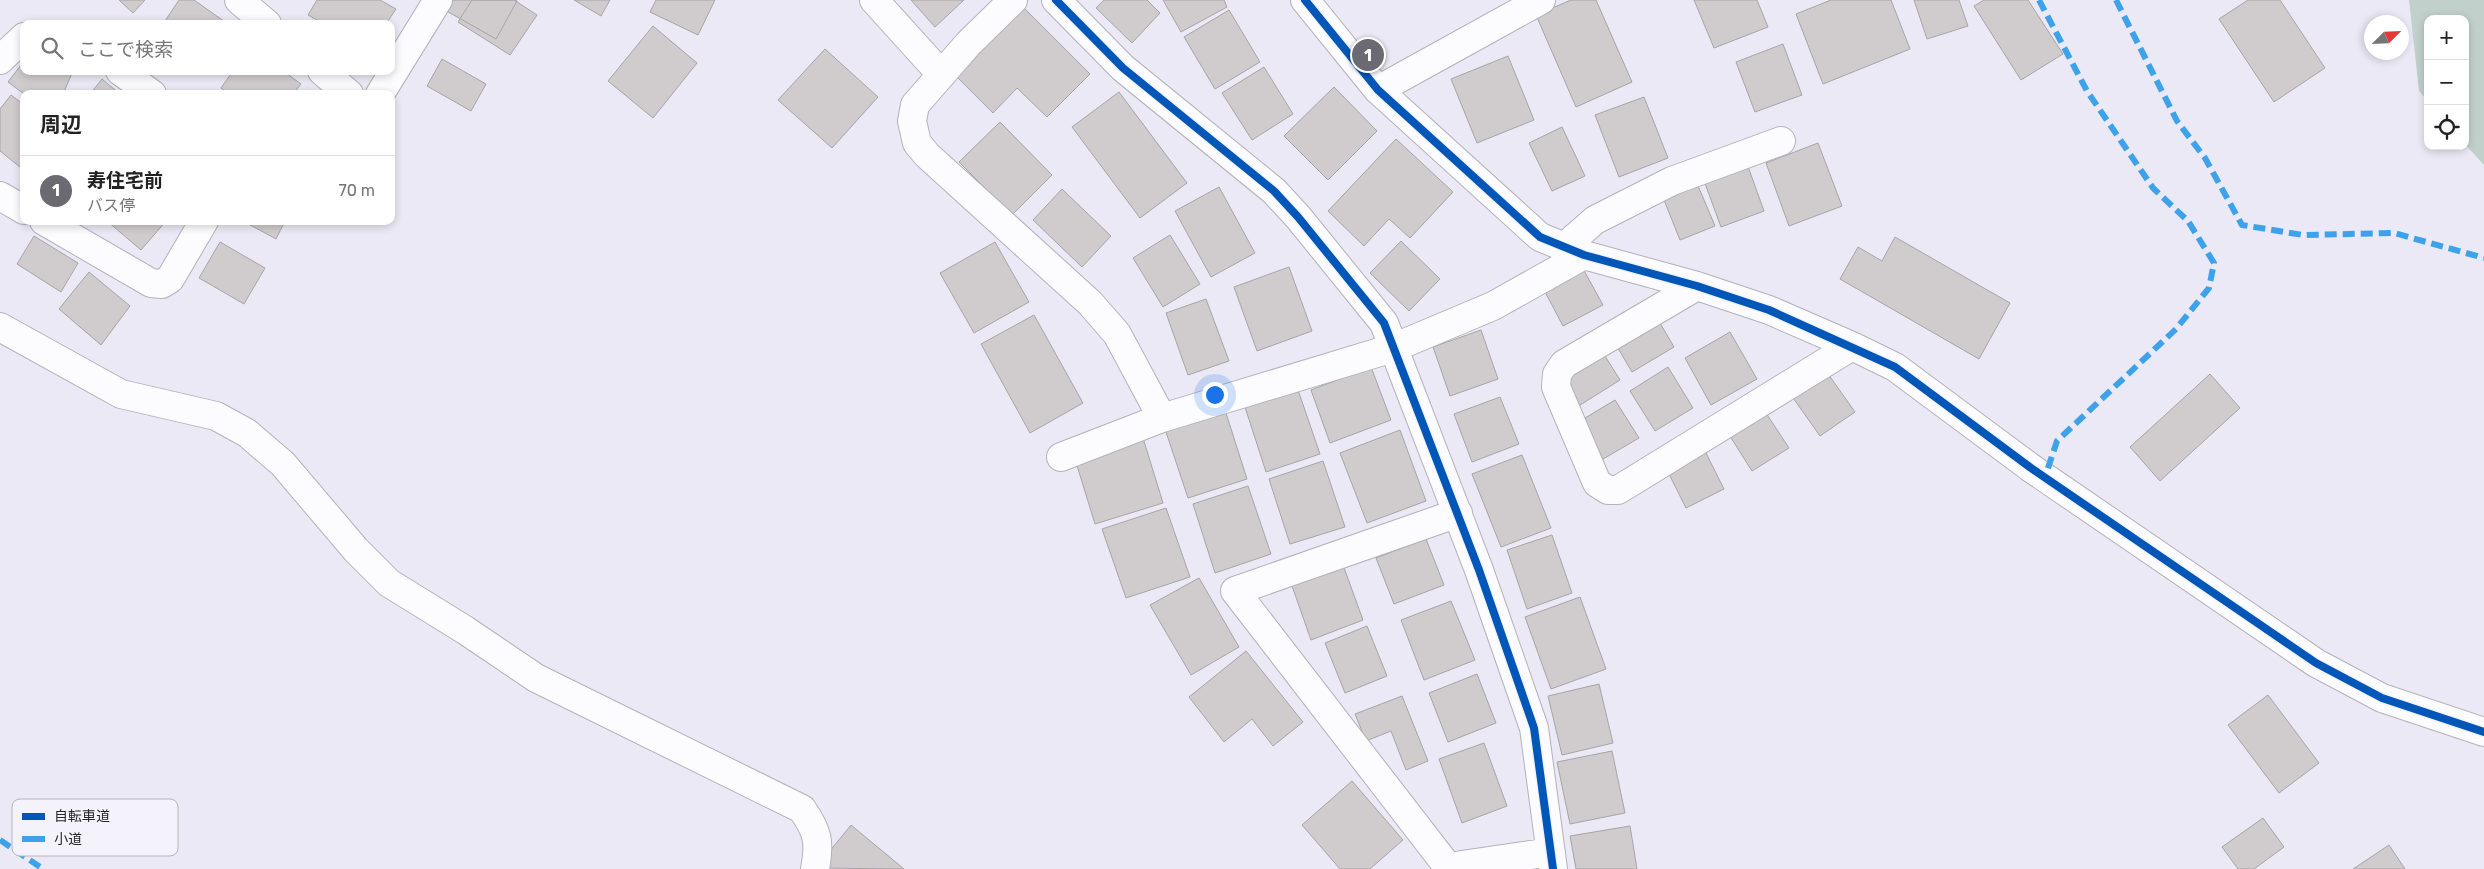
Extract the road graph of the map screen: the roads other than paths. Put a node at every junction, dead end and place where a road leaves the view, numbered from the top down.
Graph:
1 (239, 0) edge
2 (438, 0) edge
3 (874, 0) edge
4 (1013, 0) edge
5 (1056, 0) edge
6 (1305, 0) edge
7 (1541, 0) edge
8 (262, 20) edge
9 (20, 41) edge
10 (0, 60) edge
11 (395, 70) edge
12 (941, 74) junction
13 (126, 75) edge
14 (327, 75) edge
15 (392, 75) edge
16 (146, 90) edge
17 (344, 90) edge
18 (382, 90) edge
19 (1378, 90) junction
20 (1781, 141) dead end
21 (0, 196) edge
22 (20, 208) edge
23 (51, 225) edge
24 (202, 225) edge
25 (1574, 251) junction
26 (1697, 286) junction
27 (0, 327) edge
28 (1852, 346) junction
29 (1393, 348) junction
30 (1162, 418) junction
31 (1061, 457) dead end
32 (1458, 513) junction
33 (2484, 732) edge
34 (1552, 860) edge
35 (815, 869) edge

1 - 8 street
2 - 11 street
3 - 12 street
4 - 12 street
5 - 29 street
6 - 19 street
7 - 19 street
9 - 10 street
12 - 30 street
13 - 16 street
14 - 17 street
15 - 18 street
19 - 25 street
20 - 25 street
21 - 22 street
23 - 24 street
25 - 26 street
25 - 29 street
26 - 28 street
26 - 28 street
27 - 35 street
28 - 33 street
29 - 30 street
29 - 32 street
30 - 31 street
32 - 34 street
32 - 34 street

